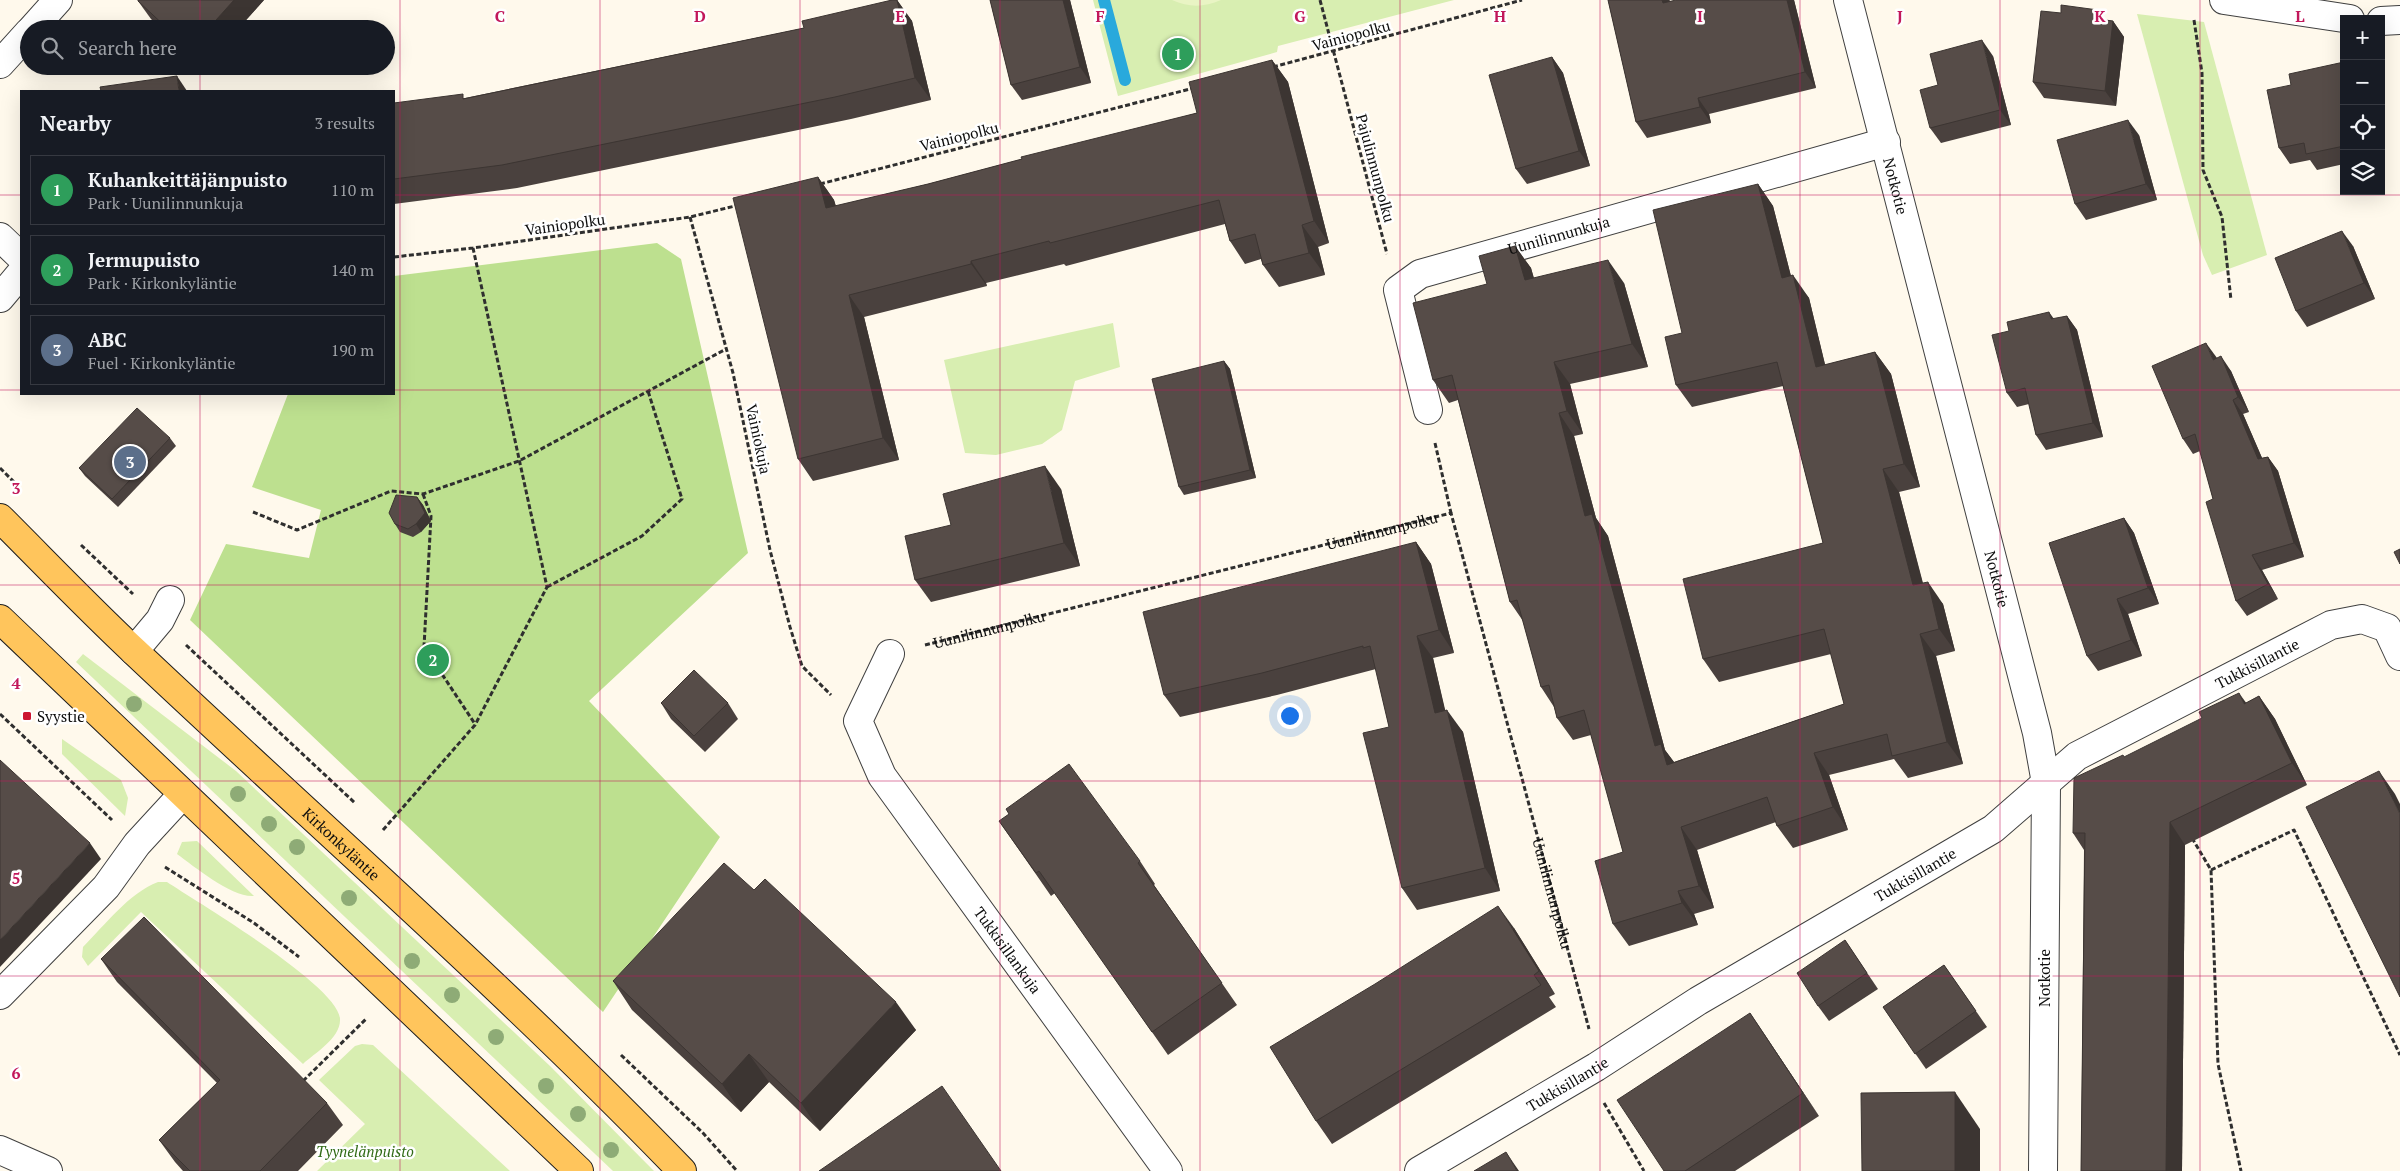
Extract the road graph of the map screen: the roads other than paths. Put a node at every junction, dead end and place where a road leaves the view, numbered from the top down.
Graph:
1 (58, 0) edge
2 (1848, 0) edge
3 (2224, 0) edge
4 (2340, 17) edge
5 (40, 20) edge
6 (2400, 20) edge
7 (2385, 21) edge
8 (20, 42) edge
9 (0, 63) edge
10 (1886, 142) junction
11 (0, 237) edge
12 (20, 256) edge
13 (20, 274) edge
14 (0, 298) edge
15 (1428, 410) road end
16 (0, 518) edge
17 (170, 600) dead end
18 (0, 619) edge
19 (134, 651) junction
20 (890, 654) road end
21 (2400, 656) edge
22 (2046, 783) junction
23 (184, 794) junction
24 (0, 995) edge
25 (0, 1150) edge
26 (48, 1171) edge
27 (579, 1171) edge
28 (682, 1171) edge
29 (1168, 1171) edge
30 (1420, 1171) edge
31 (2043, 1171) edge

1 - 5 street
2 - 10 street, Notkotie
3 - 4 street
6 - 7 street
8 - 9 street
10 - 15 street, Uunilinnunkuja
10 - 22 street, Notkotie
11 - 12 street
13 - 14 street
16 - 19 main road, Kirkonkyläntie
17 - 19 street
18 - 23 main road
19 - 28 main road, Kirkonkyläntie
20 - 29 street, Tukkisillankuja
21 - 22 street, Tukkisillantie
22 - 30 street, Tukkisillantie
22 - 31 street, Notkotie
23 - 24 street
23 - 27 main road
25 - 26 street

